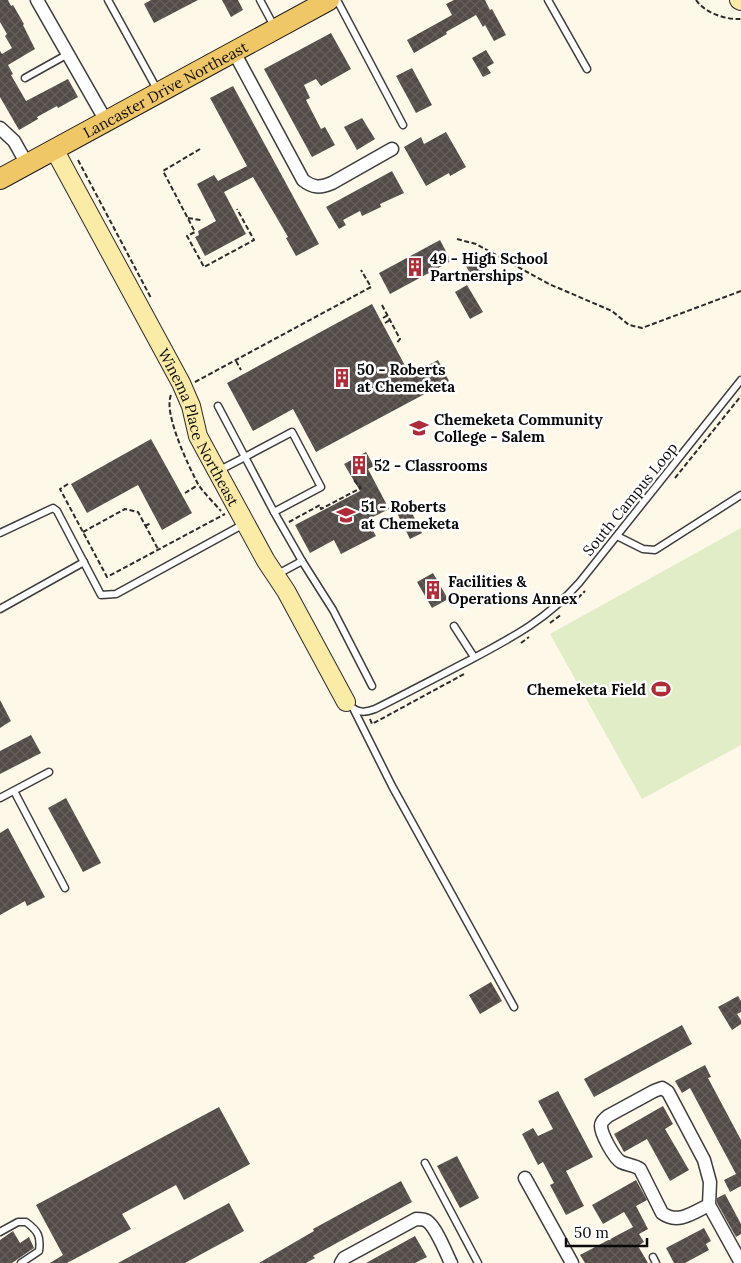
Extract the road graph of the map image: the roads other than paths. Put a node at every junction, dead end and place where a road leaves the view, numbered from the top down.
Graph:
1 (37, 0) edge
2 (108, 0) edge
3 (260, 0) edge
4 (329, 0) edge
5 (337, 0) edge
6 (548, 0) edge
7 (276, 29) junction
8 (234, 52) junction
9 (68, 54) junction
10 (588, 69) dead end
11 (25, 78) dead end
12 (159, 92) junction
13 (106, 121) junction
14 (403, 125) dead end
15 (0, 128) edge
16 (54, 149) junction
17 (392, 149) dead end
18 (27, 164) junction
19 (0, 179) edge
20 (741, 380) edge
21 (218, 406) dead end
22 (245, 457) junction
23 (217, 472) junction
24 (741, 495) edge
25 (274, 512) junction
26 (245, 523) junction
27 (0, 533) edge
28 (617, 536) junction
29 (302, 560) junction
30 (84, 562) junction
31 (276, 575) junction
32 (0, 608) edge
33 (454, 626) dead end
34 (474, 657) junction
35 (372, 686) dead end
36 (349, 706) junction
37 (48, 772) dead end
38 (14, 791) junction
39 (0, 798) edge
40 (65, 888) dead end
41 (514, 1008) dead end
42 (425, 1163) dead end
43 (525, 1178) dead end
44 (709, 1205) junction
45 (0, 1232) edge
46 (21, 1263) edge
47 (341, 1263) edge
48 (452, 1263) edge
49 (478, 1263) edge
50 (572, 1263) edge
51 (741, 1263) edge

1 - 9 street
2 - 12 lane
3 - 7 lane
4 - 7 main road, Lancaster Drive Northeast
5 - 14 lane
6 - 10 lane
7 - 8 main road, Lancaster Drive Northeast
8 - 12 main road, Lancaster Drive Northeast
8 - 17 street
9 - 11 lane
9 - 13 street
12 - 13 main road, Lancaster Drive Northeast
13 - 16 main road, Lancaster Drive Northeast
15 - 18 street
16 - 18 main road, Lancaster Drive Northeast
16 - 23 street, Winema Place Northeast
18 - 19 main road, Lancaster Drive Northeast
20 - 28 lane, South Campus Loop
21 - 22 lane
22 - 23 lane
22 - 25 lane
22 - 25 lane
23 - 26 street, Winema Place Northeast
24 - 28 lane
25 - 29 lane
26 - 30 lane
26 - 31 street, Winema Place Northeast
27 - 30 lane
28 - 34 lane, South Campus Loop
29 - 31 lane
29 - 35 lane
30 - 32 lane
31 - 36 street, Winema Place Northeast
33 - 34 lane
34 - 36 lane, South Campus Loop
36 - 41 lane
37 - 38 lane
38 - 39 lane
38 - 40 lane
42 - 49 lane
43 - 50 street
44 - 44 street
44 - 51 street
45 - 46 lane
47 - 48 street

